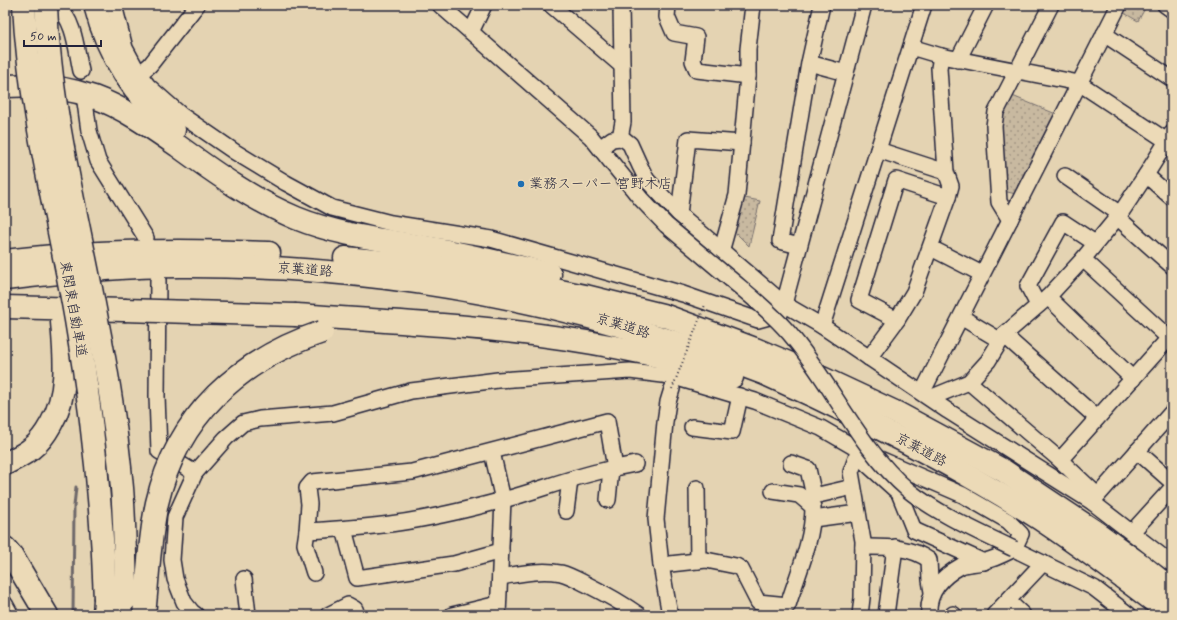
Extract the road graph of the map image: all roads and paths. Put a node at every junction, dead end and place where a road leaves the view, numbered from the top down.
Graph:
1 (24, 5) edge
2 (46, 5) edge
3 (57, 5) edge
4 (95, 5) edge
5 (114, 5) edge
6 (197, 5) edge
7 (440, 5) edge
8 (484, 5) edge
9 (551, 5) edge
10 (621, 5) edge
11 (668, 5) edge
12 (753, 5) edge
13 (822, 5) edge
14 (864, 5) edge
15 (924, 5) edge
16 (986, 5) edge
17 (1051, 5) edge
18 (1119, 5) edge
19 (1164, 5) edge
20 (1172, 10) edge
21 (471, 32) junction
22 (1104, 34) junction
23 (911, 47) junction
24 (941, 56) junction
25 (958, 60) junction
26 (809, 63) junction
27 (622, 66) junction
28 (82, 71) dead end
29 (1017, 71) junction
30 (29, 73) junction
31 (846, 73) junction
32 (139, 74) junction
33 (748, 76) junction
34 (1172, 79) edge
35 (1079, 83) junction
36 (5, 86) edge
37 (85, 102) dead end
38 (1171, 135) edge
39 (620, 138) junction
40 (742, 143) junction
41 (600, 148) junction
42 (878, 150) junction
43 (946, 172) junction
44 (1146, 175) junction
45 (1065, 176) dead end
46 (948, 197) junction
47 (1172, 198) edge
48 (679, 214) junction
49 (1119, 216) junction
50 (1010, 220) junction
51 (324, 228) junction
52 (146, 238) dead end
53 (1095, 243) junction
54 (799, 246) junction
55 (931, 248) junction
56 (721, 252) junction
57 (1083, 259) junction
58 (5, 261) edge
59 (1172, 266) edge
60 (982, 274) junction
61 (5, 279) edge
62 (158, 280) dead end
63 (1043, 301) junction
64 (784, 304) junction
65 (705, 305) dead end
66 (5, 307) edge
67 (666, 316) junction
68 (961, 317) junction
69 (897, 320) junction
70 (440, 325) junction
71 (822, 326) junction
72 (1003, 338) junction
73 (1171, 339) edge
74 (869, 358) junction
75 (1133, 379) junction
76 (969, 382) junction
77 (672, 388) joint
78 (926, 395) junction
79 (740, 396) junction
80 (1172, 412) edge
81 (1097, 418) junction
82 (692, 427) dead end
83 (887, 432) junction
84 (1137, 451) junction
85 (492, 452) junction
86 (858, 452) junction
87 (1060, 460) junction
88 (791, 463) dead end
89 (5, 464) edge
90 (635, 464) dead end
91 (613, 468) junction
92 (195, 473) junction
93 (570, 480) junction
94 (1172, 482) edge
95 (853, 487) junction
96 (697, 488) dead end
97 (1172, 488) edge
98 (773, 491) dead end
99 (1095, 499) junction
100 (503, 500) junction
101 (608, 500) dead end
102 (566, 510) dead end
103 (858, 513) junction
104 (813, 519) junction
105 (344, 529) junction
106 (307, 530) junction
107 (1132, 532) junction
108 (863, 547) junction
109 (895, 547) junction
110 (5, 548) edge
111 (1014, 549) junction
112 (501, 551) junction
113 (698, 561) junction
114 (984, 562) junction
115 (1043, 563) junction
116 (1172, 564) edge
117 (661, 565) junction
118 (314, 573) dead end
119 (244, 578) dead end
120 (500, 578) junction
121 (1172, 590) edge
122 (932, 592) junction
123 (1008, 601) junction
124 (5, 604) edge
125 (43, 608) edge
126 (498, 609) edge
127 (1122, 613) edge
128 (12, 615) edge
129 (104, 615) edge
130 (126, 615) edge
131 (144, 615) edge
132 (196, 615) edge
133 (248, 615) edge
134 (328, 615) edge
135 (357, 615) edge
136 (452, 615) edge
137 (639, 615) edge
138 (670, 615) edge
139 (860, 615) edge
140 (886, 615) edge
141 (929, 615) edge
142 (994, 615) edge
143 (1023, 615) edge
144 (1172, 615) edge

1 - 30 highway, 東関東自動車道, bridge
2 - 130 highway, 東関東自動車道, bridge
3 - 28 street
4 - 51 highway
5 - 32 street
6 - 32 street
7 - 21 street
8 - 21 street
9 - 27 street
10 - 27 street
11 - 33 street
12 - 33 street
13 - 26 street
14 - 31 street
15 - 23 street
16 - 25 street
17 - 29 street
18 - 22 street
19 - 20 street
21 - 41 street
22 - 34 street
22 - 35 street
23 - 24 street
23 - 42 street
24 - 25 street
24 - 43 street
25 - 29 street
26 - 31 street
26 - 54 street
27 - 39 street
29 - 35 street
29 - 50 street
30 - 89 highway, bridge
30 - 129 highway, 東関東自動車道, bridge
31 - 54 street
32 - 64 street
33 - 40 street
35 - 38 street
35 - 50 street
36 - 51 highway
37 - 52 street
38 - 44 street
39 - 41 street
39 - 48 street
40 - 48 street
40 - 56 street
41 - 111 street, bridge
42 - 43 street
42 - 71 street
43 - 46 street
44 - 47 street
44 - 49 street
45 - 49 street
46 - 55 street
46 - 69 street
48 - 56 street
49 - 53 street
49 - 59 street
50 - 60 street
51 - 67 highway
53 - 57 street
53 - 63 street
54 - 64 street
55 - 60 street
55 - 69 street
56 - 64 street
57 - 63 street
57 - 73 street
58 - 67 highway, 京葉道路
60 - 68 street
61 - 83 highway, 京葉道路
62 - 92 street
63 - 72 street
63 - 75 street
64 - 71 street
65 - 77 path, bridge
66 - 70 highway, bridge
67 - 121 highway, 京葉道路
68 - 72 street
68 - 78 street
69 - 74 street
70 - 83 highway
70 - 131 highway, bridge
71 - 74 street
72 - 76 street
72 - 81 street
73 - 75 street
74 - 78 street
75 - 81 street
76 - 78 street
76 - 87 street
77 - 117 street
78 - 99 street
79 - 82 street
79 - 86 street
79 - 92 street
80 - 84 street
81 - 87 street
83 - 144 highway, 京葉道路
84 - 94 street
84 - 99 street
85 - 91 street
85 - 100 street
85 - 106 street
86 - 95 street
86 - 111 street
86 - 114 street
87 - 99 street
88 - 95 street
90 - 91 street
91 - 93 street
91 - 101 street
92 - 132 street
93 - 100 street
93 - 102 street
95 - 103 street
96 - 113 street
97 - 107 street
98 - 104 street
99 - 107 street
100 - 105 street
100 - 112 street
103 - 104 street
103 - 108 street
104 - 113 street
105 - 106 street
105 - 112 street
106 - 118 street
107 - 116 street
108 - 109 street
108 - 139 street
109 - 122 street
109 - 140 street
110 - 125 highway
111 - 114 street
111 - 115 street
112 - 120 street
113 - 117 street
114 - 122 street
115 - 123 street
115 - 127 street
117 - 138 street
119 - 133 street
120 - 126 street
120 - 137 street
122 - 141 street
123 - 142 street
123 - 143 street
124 - 128 street
126 - 136 street
134 - 135 street

